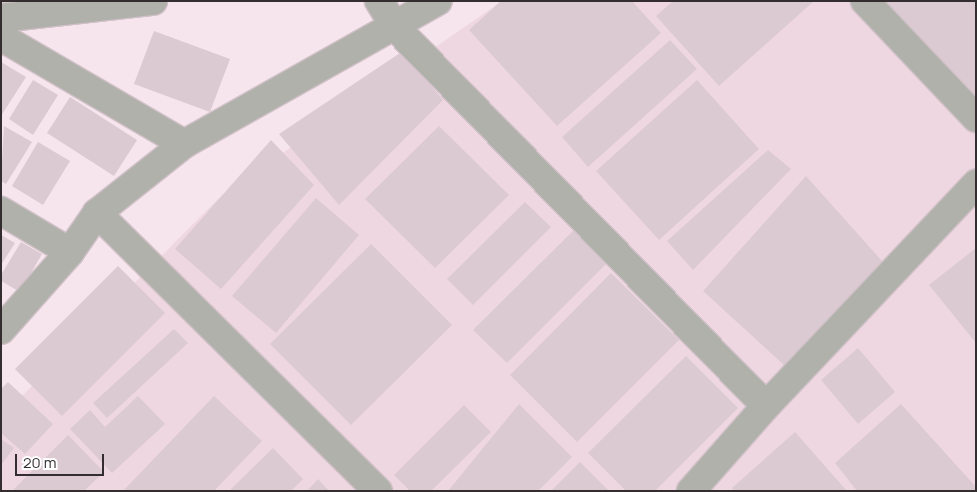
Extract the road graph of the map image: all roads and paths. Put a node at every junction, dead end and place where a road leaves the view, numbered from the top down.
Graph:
1 (153, 1) edge
2 (379, 1) edge
3 (438, 1) edge
4 (865, 1) edge
5 (1, 18) edge
6 (396, 28) junction
7 (1, 37) edge
8 (976, 118) edge
9 (184, 144) junction
10 (976, 184) edge
11 (1, 211) edge
12 (97, 213) junction
13 (70, 252) junction
14 (1, 330) edge
15 (766, 406) junction
16 (378, 491) edge
17 (691, 491) edge

1 - 5 street
2 - 6 street
3 - 6 street
4 - 8 street
6 - 9 street
6 - 15 street
7 - 9 street
9 - 12 street
10 - 15 street
11 - 13 street
12 - 13 street
12 - 16 street
13 - 14 street
15 - 17 street

